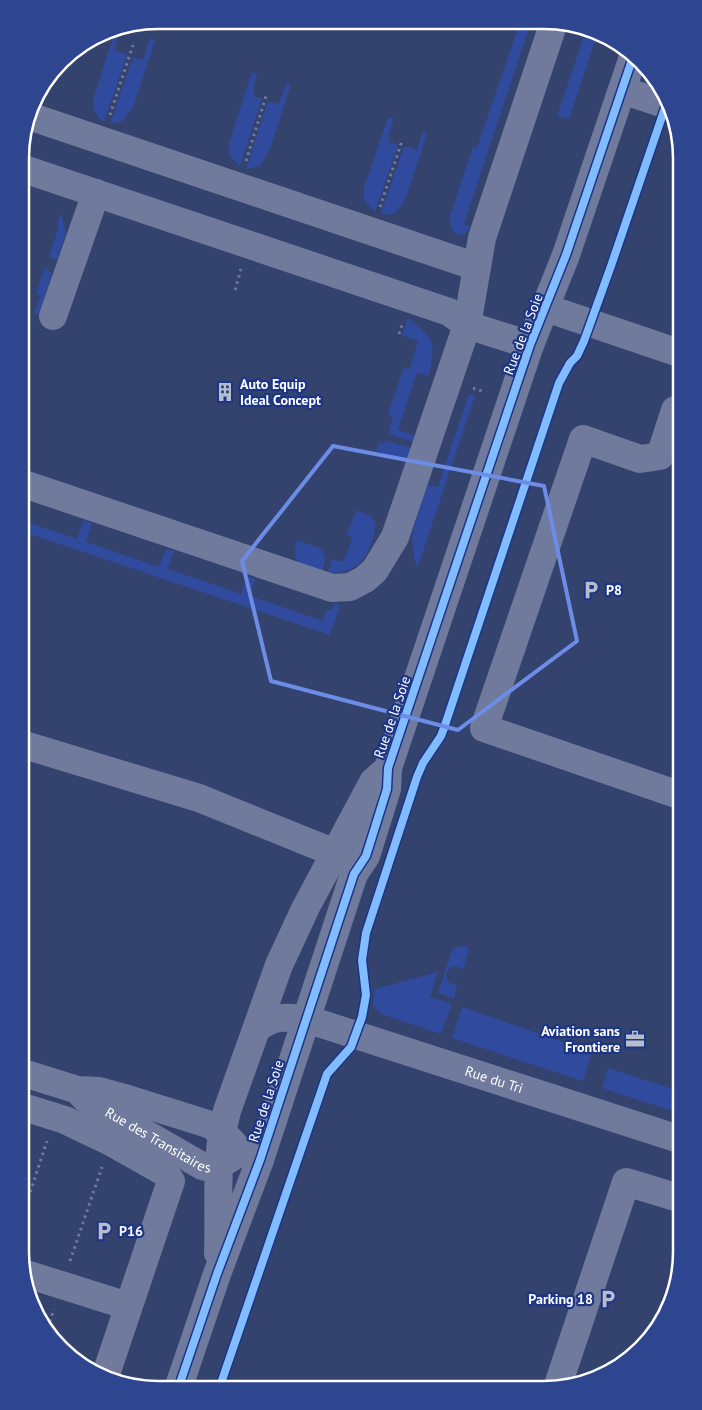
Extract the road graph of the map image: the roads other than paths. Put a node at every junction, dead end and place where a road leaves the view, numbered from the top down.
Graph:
1 (552, 29) edge
2 (631, 63) edge
3 (622, 90) junction
4 (661, 103) edge
5 (35, 118) edge
6 (29, 171) edge
7 (96, 193) junction
8 (477, 267) junction
9 (546, 308) junction
10 (53, 316) dead end
11 (467, 325) junction
12 (530, 346) junction
13 (673, 351) edge
14 (673, 413) edge
15 (29, 487) edge
16 (29, 747) edge
17 (388, 768) junction
18 (673, 793) edge
19 (336, 853) junction
20 (354, 874) junction
21 (306, 1019) junction
22 (257, 1028) junction
23 (29, 1075) edge
24 (78, 1090) junction
25 (29, 1109) edge
26 (221, 1132) junction
27 (673, 1137) edge
28 (250, 1156) junction
29 (217, 1167) junction
30 (673, 1196) edge
31 (217, 1274) junction
32 (31, 1275) edge
33 (128, 1306) junction
34 (107, 1370) edge
35 (559, 1380) edge
36 (181, 1381) edge

1 - 8 street
2 - 3 street, Rue de la Soie
3 - 4 street
3 - 9 street, Rue de la Soie
5 - 8 street
6 - 7 street
7 - 10 street
7 - 11 street
8 - 11 street
9 - 12 street, Rue de la Soie
9 - 13 street
11 - 12 street
11 - 15 street
12 - 17 street, Rue de la Soie
14 - 18 street
16 - 19 street
17 - 19 street, Rue de la Soie
17 - 20 street, Rue de la Soie
19 - 20 street
19 - 22 street, Rue de la Soie
20 - 21 street, Rue de la Soie
21 - 22 street, Rue du Tri
21 - 27 street, Rue du Tri
21 - 28 street, Rue de la Soie
22 - 26 street, Rue de la Soie
23 - 24 street, Rue des Transitaires
24 - 26 street, Rue des Transitaires
24 - 29 street, Rue des Transitaires
25 - 33 street
26 - 28 street, Rue des Transitaires
26 - 29 street, Rue de la Soie
28 - 29 street, Rue des Transitaires
28 - 31 street, Rue de la Soie
29 - 31 street, Rue de la Soie
30 - 35 street
31 - 36 street, Rue de la Soie
32 - 33 street
33 - 34 street

